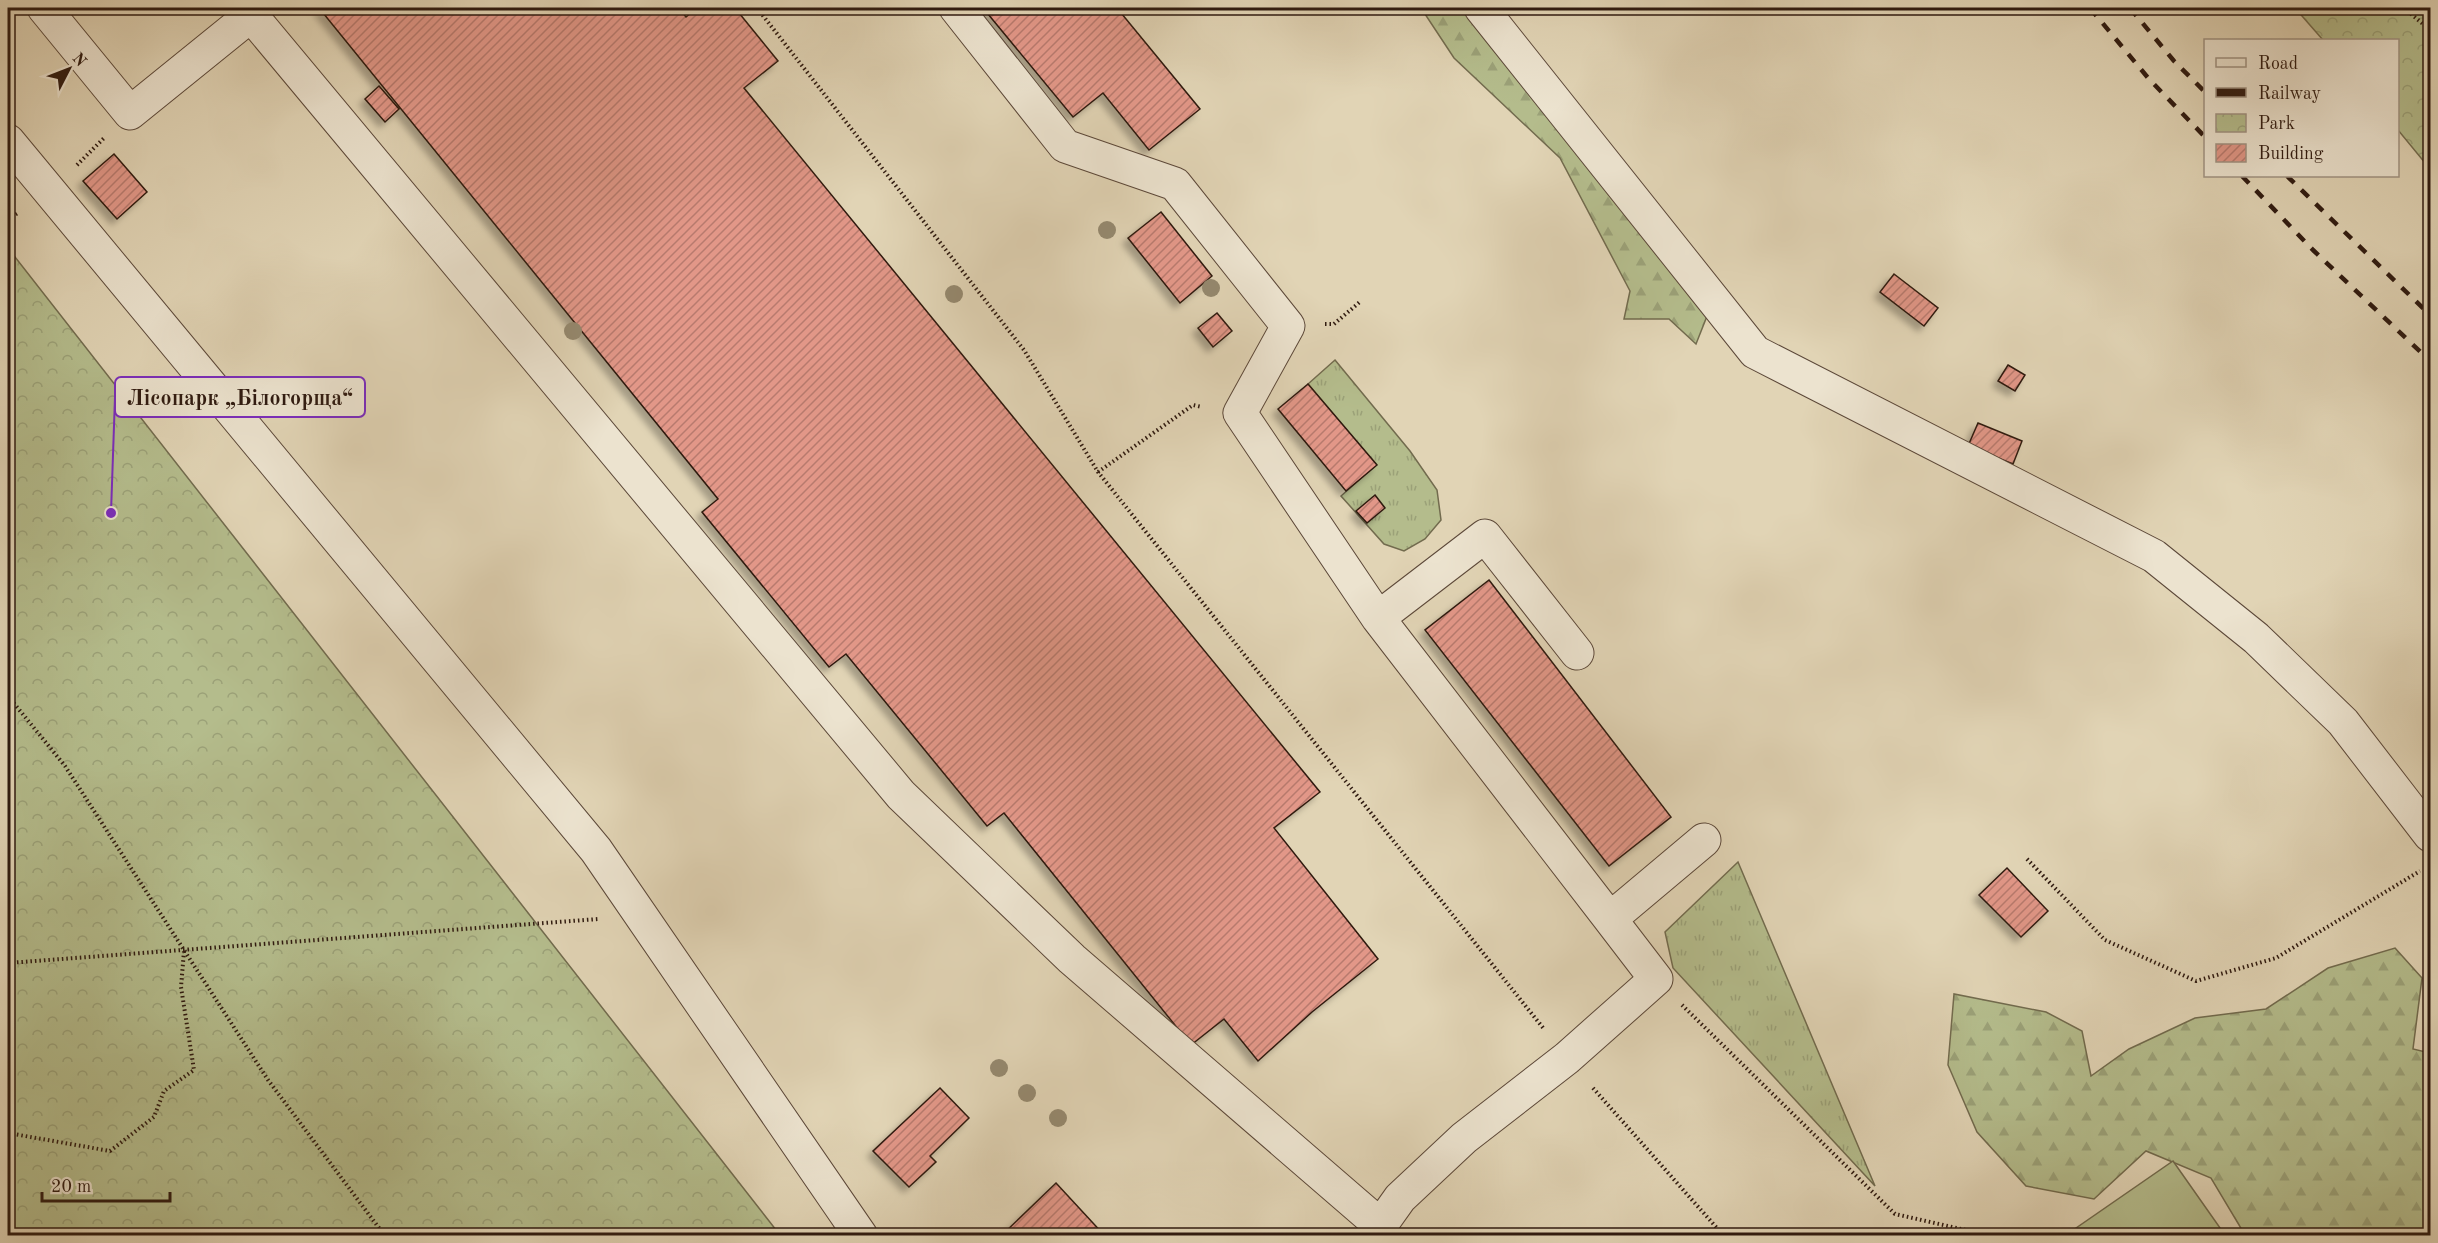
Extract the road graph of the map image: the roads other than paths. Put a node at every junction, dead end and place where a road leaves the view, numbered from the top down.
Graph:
1 (44, 8) edge
2 (956, 8) edge
3 (1480, 8) edge
4 (248, 11) edge
5 (8, 141) edge
6 (1378, 618) junction
7 (1577, 652) dead end
8 (2430, 835) edge
9 (1704, 840) dead end
10 (1610, 919) junction
11 (1377, 1231) edge
12 (861, 1236) edge

1 - 4 lane
2 - 6 lane
3 - 8 lane
4 - 11 lane
5 - 12 lane
6 - 7 lane
6 - 10 lane
9 - 10 lane
10 - 11 lane

